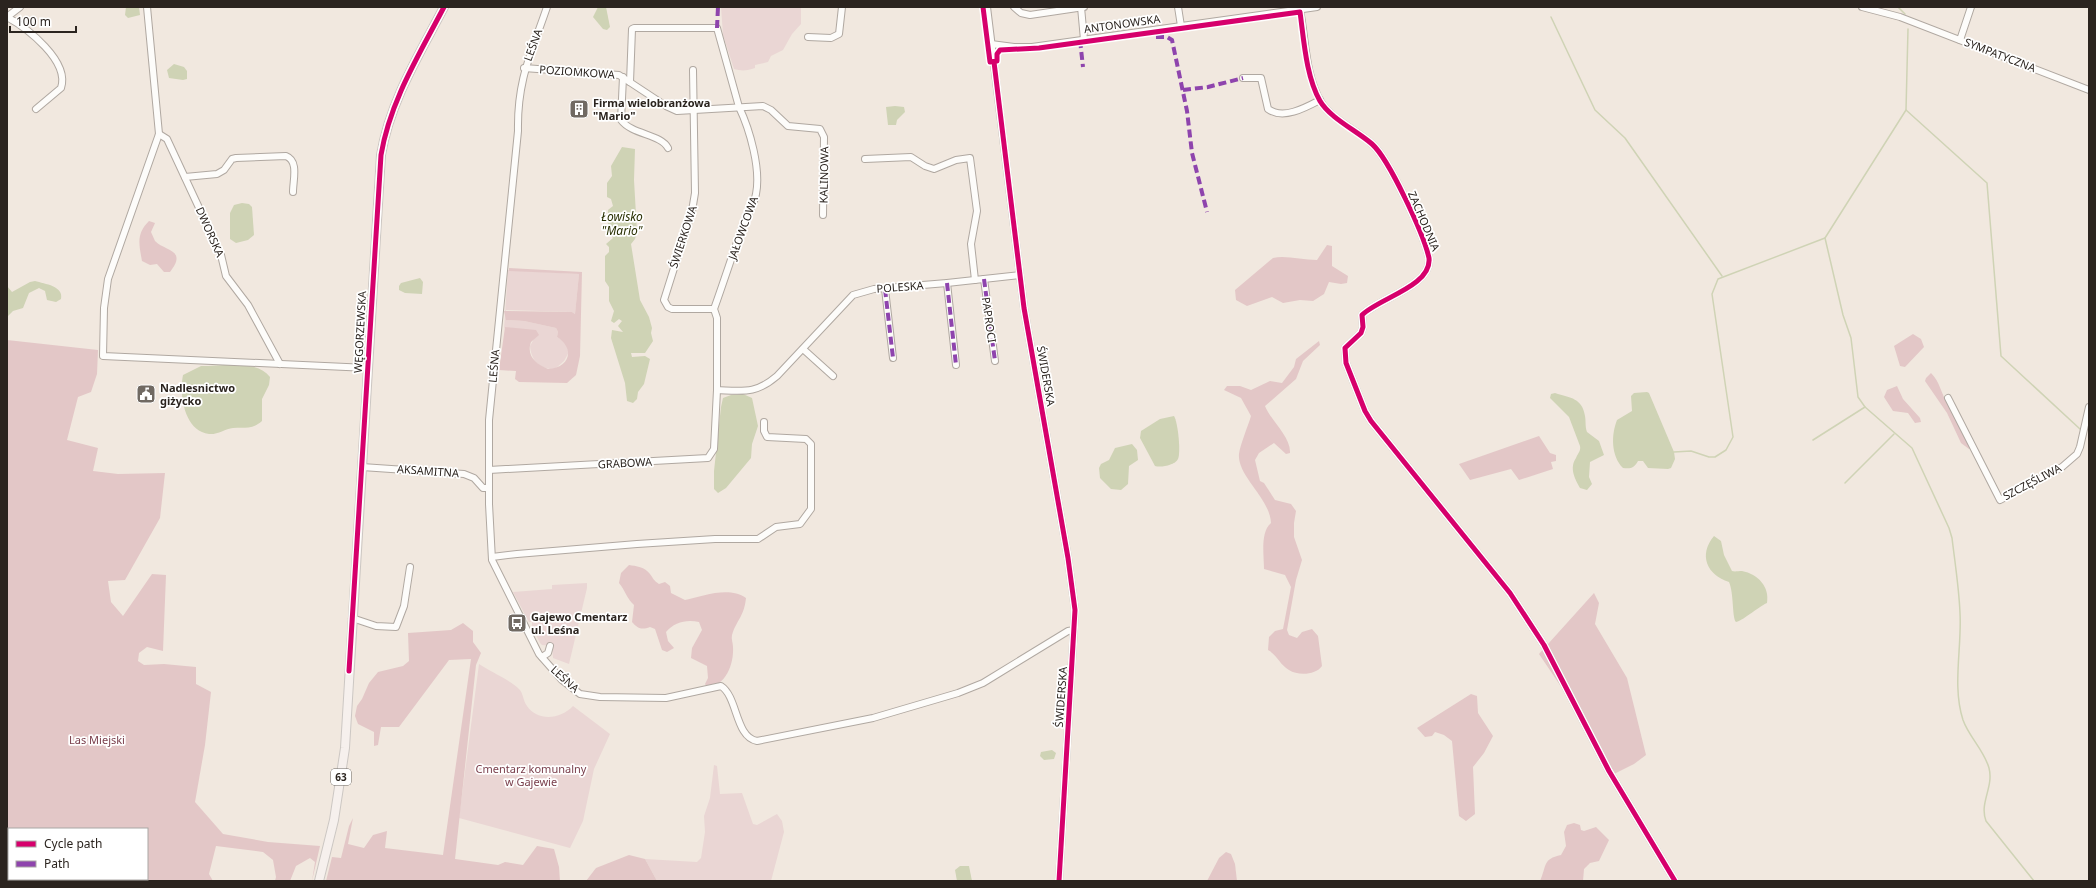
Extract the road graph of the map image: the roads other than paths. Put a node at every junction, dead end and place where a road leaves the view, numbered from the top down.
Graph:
1 (20, 7) edge
2 (147, 7) edge
3 (444, 7) edge
4 (547, 7) edge
5 (842, 7) edge
6 (986, 7) edge
7 (1014, 7) edge
8 (1082, 7) edge
9 (1178, 7) edge
10 (1317, 7) edge
11 (1862, 7) edge
12 (1971, 7) edge
13 (1302, 9) edge
14 (7, 17) edge
15 (1181, 26) junction
16 (808, 37) dead end
17 (1084, 40) junction
18 (1960, 40) junction
19 (991, 44) junction
20 (524, 68) junction
21 (693, 70) dead end
22 (623, 77) junction
23 (1243, 78) dead end
24 (630, 82) junction
25 (2089, 90) edge
26 (1320, 100) junction
27 (739, 108) junction
28 (36, 109) dead end
29 (694, 111) junction
30 (159, 134) junction
31 (668, 148) dead end
32 (865, 159) dead end
33 (184, 177) junction
34 (293, 192) dead end
35 (823, 215) dead end
36 (1020, 275) junction
37 (984, 279) junction
38 (975, 280) junction
39 (947, 283) junction
40 (885, 289) junction
41 (714, 309) junction
42 (803, 349) junction
43 (893, 358) dead end
44 (995, 362) dead end
45 (280, 364) junction
46 (956, 365) dead end
47 (368, 368) junction
48 (832, 376) dead end
49 (717, 390) junction
50 (1948, 398) dead end
51 (715, 407) joint
52 (2089, 407) edge
53 (764, 422) dead end
54 (362, 466) junction
55 (489, 470) junction
56 (489, 488) junction
57 (492, 558) junction
58 (410, 567) dead end
59 (352, 618) junction
60 (1074, 630) junction
61 (550, 646) dead end
62 (542, 657) junction
63 (319, 881) edge
64 (1059, 881) edge
65 (1674, 881) edge

1 - 14 street
2 - 30 street
3 - 47 main road, WĘGORZEWSKA / 63
4 - 20 street, LEŚNA
5 - 16 street
6 - 19 street, ŚWIDERSKA
7 - 8 street
8 - 17 street
9 - 15 street
10 - 13 street
11 - 18 street, SYMPATYCZNA
12 - 18 street
13 - 15 street, ANTONOWSKA
13 - 26 street, ZACHODNIA
14 - 28 street
15 - 17 street, ANTONOWSKA
17 - 19 street, ANTONOWSKA
18 - 25 street, SYMPATYCZNA
19 - 36 street, ŚWIDERSKA
20 - 22 street, POZIOMKOWA
20 - 55 street, LEŚNA
21 - 29 street, ŚWIERKOWA
22 - 24 street, POZIOMKOWA
22 - 31 street
23 - 26 street
24 - 27 street, JAŁOWCOWA
24 - 29 street, POZIOMKOWA
26 - 65 street, ZACHODNIA
27 - 29 street, POZIOMKOWA
27 - 35 street, KALINOWA
27 - 41 street, JAŁOWCOWA
29 - 41 street, ŚWIERKOWA
30 - 33 street, DWORSKA
30 - 45 street
32 - 38 street
33 - 34 street
33 - 45 street, DWORSKA
36 - 37 street, POLESKA
36 - 60 street, ŚWIDERSKA
37 - 38 street, POLESKA
37 - 44 street, PAPROCI
38 - 39 street, POLESKA
39 - 40 street, POLESKA
39 - 46 street
40 - 42 street, POLESKA
40 - 43 street
41 - 49 street, JAŁOWCOWA
42 - 48 street
42 - 49 street, POLESKA
45 - 47 street
47 - 54 main road, WĘGORZEWSKA / 63
49 - 51 street, JAŁOWCOWA
50 - 52 street, SZCZĘŚLIWA
51 - 55 street, GRABOWA
53 - 57 street
54 - 56 street, AKSAMITNA
54 - 59 main road, WĘGORZEWSKA / 63
55 - 56 street, LEŚNA
56 - 57 street, LEŚNA
57 - 62 street, LEŚNA
58 - 59 street
59 - 63 main road, WĘGORZEWSKA / 63
60 - 62 street, LEŚNA
60 - 64 street, ŚWIDERSKA
61 - 62 street

